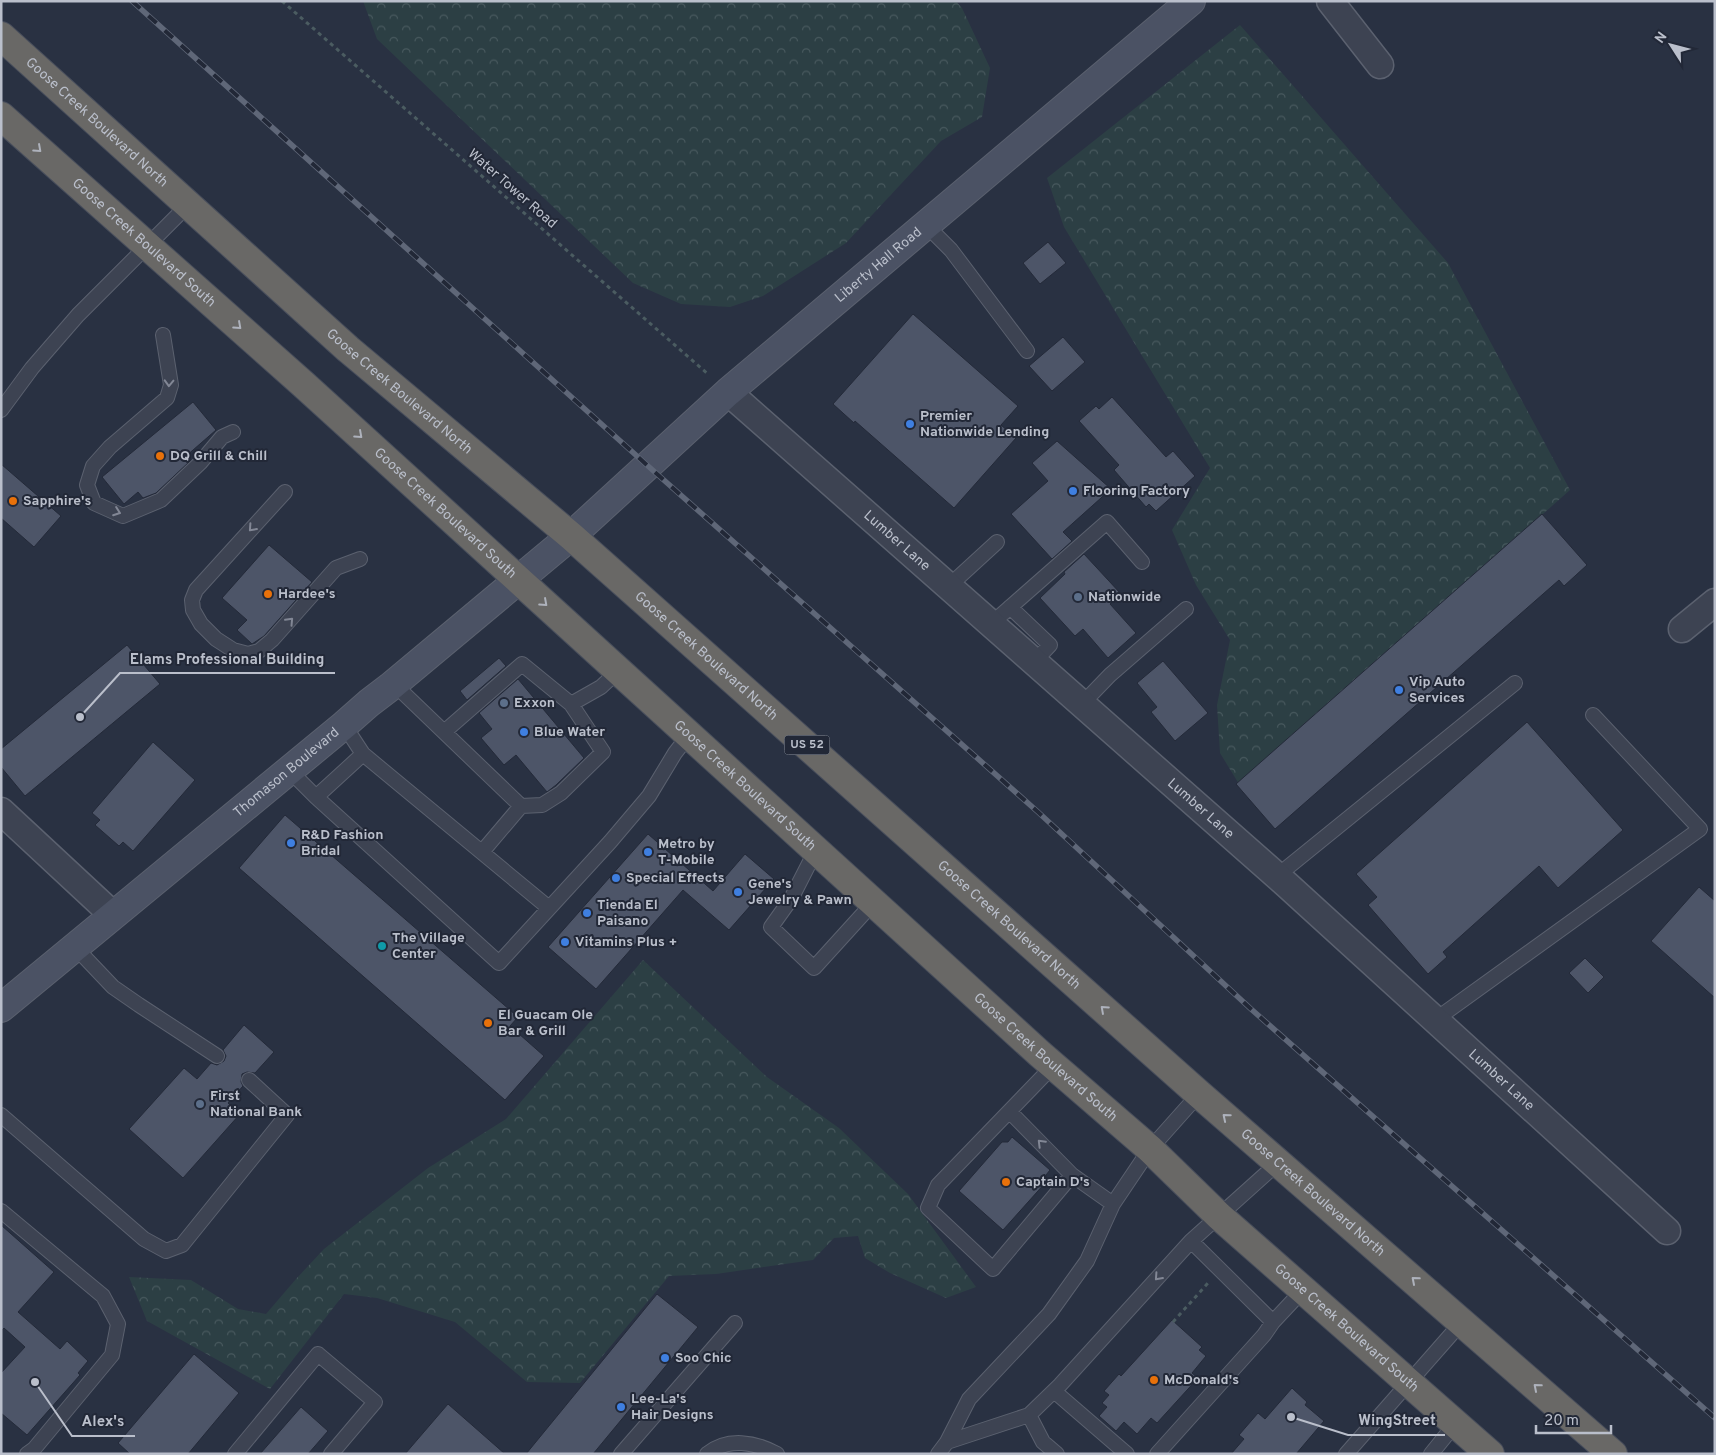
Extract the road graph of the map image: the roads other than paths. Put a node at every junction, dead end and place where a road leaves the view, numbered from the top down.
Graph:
1 (1191, 1) edge
2 (1330, 1) edge
3 (1, 36) edge
4 (1380, 64) dead end
5 (1, 116) edge
6 (189, 204) junction
7 (926, 225) junction
8 (146, 246) junction
9 (163, 335) dead end
10 (1027, 351) dead end
11 (728, 392) junction
12 (1, 410) edge
13 (233, 432) dead end
14 (285, 492) dead end
15 (572, 536) junction
16 (997, 542) dead end
17 (360, 560) dead end
18 (1142, 562) dead end
19 (519, 581) junction
20 (949, 586) junction
21 (1715, 602) edge
22 (1186, 609) dead end
23 (1001, 615) junction
24 (1682, 629) dead end
25 (618, 671) junction
26 (1514, 682) dead end
27 (394, 684) junction
28 (571, 704) junction
29 (1082, 704) junction
30 (1593, 715) dead end
31 (344, 725) junction
32 (444, 732) junction
33 (689, 735) junction
34 (363, 754) junction
35 (289, 770) junction
36 (316, 796) junction
37 (521, 806) junction
38 (1, 811) edge
39 (816, 850) junction
40 (482, 852) junction
41 (1277, 876) junction
42 (873, 903) junction
43 (549, 908) junction
44 (114, 915) junction
45 (75, 947) junction
46 (1, 1008) edge
47 (1435, 1020) junction
48 (217, 1056) dead end
49 (1054, 1066) junction
50 (249, 1080) dead end
51 (1199, 1094) junction
52 (1010, 1112) junction
53 (1, 1115) edge
54 (1150, 1149) junction
55 (1279, 1162) junction
56 (1072, 1175) junction
57 (1112, 1204) junction
58 (1, 1212) edge
59 (1219, 1216) junction
60 (1667, 1231) dead end
61 (1191, 1241) junction
62 (1303, 1290) junction
63 (1272, 1322) junction
64 (1462, 1322) junction
65 (735, 1323) dead end
66 (1410, 1382) junction
67 (1054, 1391) junction
68 (1029, 1415) junction
69 (1456, 1423) junction
70 (947, 1442) junction
71 (708, 1453) edge
72 (27, 1454) edge
73 (234, 1454) edge
74 (331, 1454) edge
75 (622, 1454) edge
76 (777, 1454) edge
77 (938, 1454) edge
78 (1057, 1454) edge
79 (1127, 1454) edge
80 (1157, 1454) edge
81 (1346, 1454) edge
82 (1431, 1454) edge
83 (1490, 1454) edge
84 (1614, 1454) edge

1 - 7 main road, Liberty Hall Road
2 - 4 street
3 - 6 highway, Goose Creek Boulevard North / US 52
5 -> 8 highway, Goose Creek Boulevard South
6 - 8 lane
6 - 15 highway, Goose Creek Boulevard North / US 52
7 - 10 lane
7 - 11 main road, Liberty Hall Road
8 - 12 lane
8 -> 19 highway, Goose Creek Boulevard South
9 -> 13 lane
11 - 15 main road, Liberty Hall Road
11 - 20 street, Lumber Lane
14 -> 17 lane
15 - 19 main road, Thomason Boulevard
51 -> 15 highway, Goose Creek Boulevard North / US 52
16 - 20 lane
18 - 23 lane
19 -> 25 highway, Goose Creek Boulevard South
19 - 27 main road, Thomason Boulevard
20 - 23 street, Lumber Lane
21 - 24 street
22 - 29 lane
23 - 29 street, Lumber Lane
25 - 28 lane
25 - 33 highway, Goose Creek Boulevard South
26 - 41 lane
27 - 31 main road, Thomason Boulevard
27 - 32 lane
28 - 32 lane
28 - 37 lane
29 - 41 street, Lumber Lane
30 - 47 lane
31 - 34 lane
31 - 35 main road, Thomason Boulevard
32 - 37 lane
33 - 39 highway, Goose Creek Boulevard South
33 - 43 lane
34 - 36 lane
34 - 40 lane
35 - 36 lane
35 - 44 main road, Thomason Boulevard
36 - 43 lane
37 - 40 lane
38 - 44 street
39 - 42 highway, Goose Creek Boulevard South
39 - 42 lane
40 - 43 lane
41 - 47 street, Lumber Lane
42 - 49 highway, Goose Creek Boulevard South
44 - 45 main road, Thomason Boulevard
45 - 46 main road, Thomason Boulevard
45 - 48 lane
47 - 60 street, Lumber Lane
49 - 52 lane
49 - 54 highway, Goose Creek Boulevard South
50 - 53 lane
51 - 54 lane
55 -> 51 highway, Goose Creek Boulevard North / US 52
56 -> 52 lane
52 - 56 lane
54 - 57 lane
54 - 59 highway, Goose Creek Boulevard South
55 - 59 lane
64 -> 55 highway, Goose Creek Boulevard North / US 52
56 - 57 lane
57 - 70 lane
58 - 72 lane
59 - 61 lane
59 - 62 highway, Goose Creek Boulevard South
61 - 63 lane
61 -> 67 lane
62 - 63 lane
62 - 66 highway, Goose Creek Boulevard South
63 - 80 lane
64 - 66 lane
84 -> 64 highway, Goose Creek Boulevard North / US 52
65 - 75 lane
66 - 69 highway, Goose Creek Boulevard South
66 - 81 lane
67 - 68 lane
67 - 79 lane
68 - 70 lane
68 - 78 lane
69 - 82 lane
69 - 83 highway, Goose Creek Boulevard South
70 - 77 lane
71 - 76 lane
73 - 74 lane

